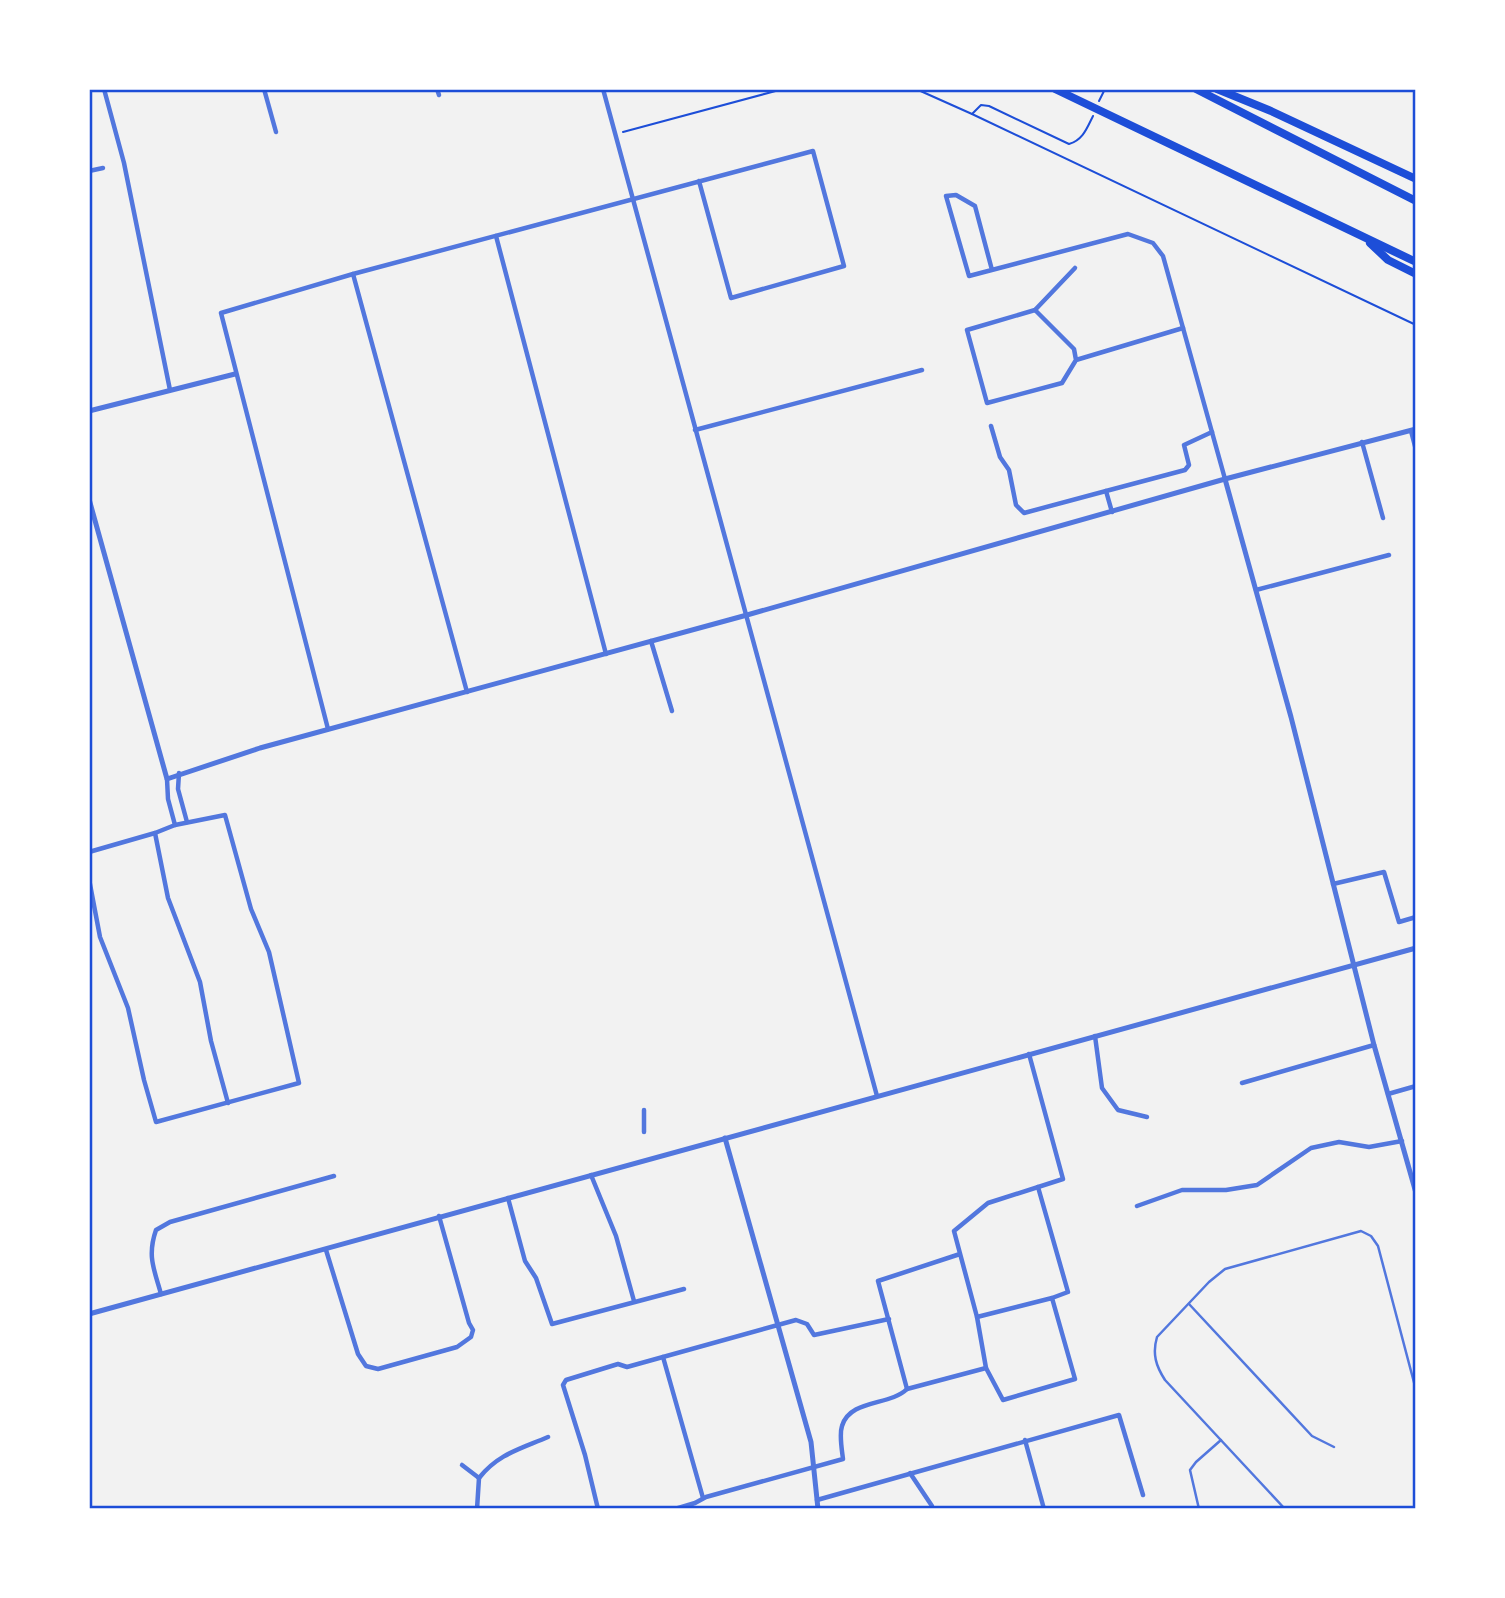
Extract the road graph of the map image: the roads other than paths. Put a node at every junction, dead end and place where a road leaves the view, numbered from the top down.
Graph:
1 (104, 89) edge
2 (264, 89) edge
3 (603, 89) edge
4 (1055, 89) edge
5 (1196, 89) edge
6 (1217, 89) edge
7 (276, 132) dead end
8 (103, 168) dead end
9 (89, 172) edge
10 (1416, 179) edge
11 (699, 181) junction
12 (633, 199) junction
13 (1416, 201) edge
14 (496, 236) junction
15 (1365, 238) junction
16 (1416, 261) edge
17 (1075, 268) dead end
18 (992, 270) junction
19 (353, 274) junction
20 (1416, 274) edge
21 (1035, 310) junction
22 (1183, 328) junction
23 (1076, 360) junction
24 (922, 370) dead end
25 (235, 374) junction
26 (170, 390) junction
27 (89, 411) edge
28 (991, 426) dead end
29 (695, 430) junction
30 (1413, 430) edge
31 (1212, 432) junction
32 (1362, 442) junction
33 (1416, 450) edge
34 (1225, 480) junction
35 (1106, 491) junction
36 (89, 499) edge
37 (1112, 512) junction
38 (1382, 518) dead end
39 (1389, 555) dead end
40 (1256, 590) junction
41 (747, 615) junction
42 (651, 641) junction
43 (606, 653) junction
44 (467, 691) junction
45 (672, 711) dead end
46 (328, 729) junction
47 (179, 773) junction
48 (167, 779) junction
49 (187, 822) junction
50 (175, 825) junction
51 (155, 833) junction
52 (89, 852) edge
53 (89, 879) edge
54 (1333, 884) junction
55 (1416, 917) edge
56 (1416, 948) edge
57 (1354, 965) junction
58 (1095, 1036) junction
59 (1374, 1045) junction
60 (1029, 1054) junction
61 (1242, 1083) dead end
62 (1416, 1086) edge
63 (1388, 1094) junction
64 (877, 1096) junction
65 (228, 1102) junction
66 (644, 1110) dead end
67 (1147, 1117) dead end
68 (644, 1132) dead end
69 (725, 1138) junction
70 (1402, 1141) junction
71 (591, 1175) junction
72 (334, 1176) dead end
73 (1038, 1187) junction
74 (1416, 1193) edge
75 (508, 1197) junction
76 (1137, 1206) dead end
77 (439, 1216) junction
78 (326, 1250) junction
79 (960, 1254) junction
80 (684, 1289) dead end
81 (161, 1294) junction
82 (1052, 1298) junction
83 (634, 1301) junction
84 (1189, 1304) junction
85 (89, 1314) edge
86 (977, 1317) junction
87 (889, 1319) junction
88 (778, 1325) junction
89 (663, 1357) junction
90 (986, 1368) junction
91 (907, 1389) junction
92 (1416, 1390) edge
93 (548, 1437) dead end
94 (1025, 1440) junction
95 (1221, 1440) junction
96 (1416, 1440) edge
97 (1334, 1447) dead end
98 (462, 1465) dead end
99 (814, 1467) junction
100 (910, 1473) junction
101 (1416, 1477) edge
102 (479, 1478) junction
103 (1143, 1495) dead end
104 (704, 1498) junction
105 (817, 1500) junction
106 (477, 1509) edge
107 (598, 1509) edge
108 (675, 1509) edge
109 (818, 1509) edge
110 (930, 1509) edge
111 (1044, 1509) edge
112 (1199, 1509) edge
113 (1285, 1509) edge

1 - 26 street
2 - 7 street
3 - 12 street
4 - 15 highway
5 - 13 highway
6 - 10 highway
8 - 9 street
11 - 11 street
11 - 12 street
12 - 14 street
12 - 29 street
14 - 19 street
14 - 43 street
15 - 16 highway
15 - 20 highway
17 - 21 street
18 - 18 street
18 - 22 street
19 - 25 street
19 - 44 street
21 - 23 street
21 - 23 street
22 - 23 street
22 - 31 street
24 - 29 street
25 - 26 street
25 - 46 street
26 - 27 street
28 - 35 street
29 - 41 street
30 - 32 street
30 - 33 street
31 - 34 street
31 - 35 street
32 - 34 street
32 - 38 street
34 - 37 street
34 - 40 street
35 - 37 street
36 - 48 street
37 - 41 street
39 - 40 street
40 - 54 street
41 - 42 street
41 - 64 street
42 - 43 street
42 - 45 street
43 - 44 street
44 - 46 street
46 - 47 street
47 - 48 street
47 - 49 street
48 - 50 street
49 - 50 street
49 - 65 street
50 - 51 street
51 - 52 street
51 - 65 street
53 - 65 street
54 - 55 street
54 - 57 street
56 - 57 street
57 - 58 street
57 - 59 street
58 - 60 street
58 - 67 street
59 - 61 street
59 - 63 street
60 - 64 street
60 - 73 street
62 - 63 street
63 - 70 street
64 - 69 street
66 - 68 street
69 - 71 street
69 - 88 street
70 - 74 street
70 - 76 street
71 - 75 street
71 - 83 street
72 - 81 street
73 - 79 street
73 - 82 street
75 - 77 street
75 - 83 street
77 - 78 street
77 - 78 street
78 - 81 street
79 - 86 street
79 - 87 street
80 - 83 street
81 - 85 street
82 - 86 street
82 - 90 street
84 - 92 lane
84 - 95 lane
84 - 97 lane
86 - 90 street
87 - 88 street
87 - 91 street
88 - 89 street
88 - 99 street
89 - 104 street
89 - 107 street
90 - 91 street
91 - 99 street
93 - 102 street
94 - 100 street
94 - 103 street
94 - 111 street
95 - 112 lane
95 - 113 lane
96 - 101 lane
98 - 102 street
99 - 104 street
99 - 105 street
100 - 105 street
100 - 110 street
102 - 106 street
104 - 108 street
105 - 109 street

